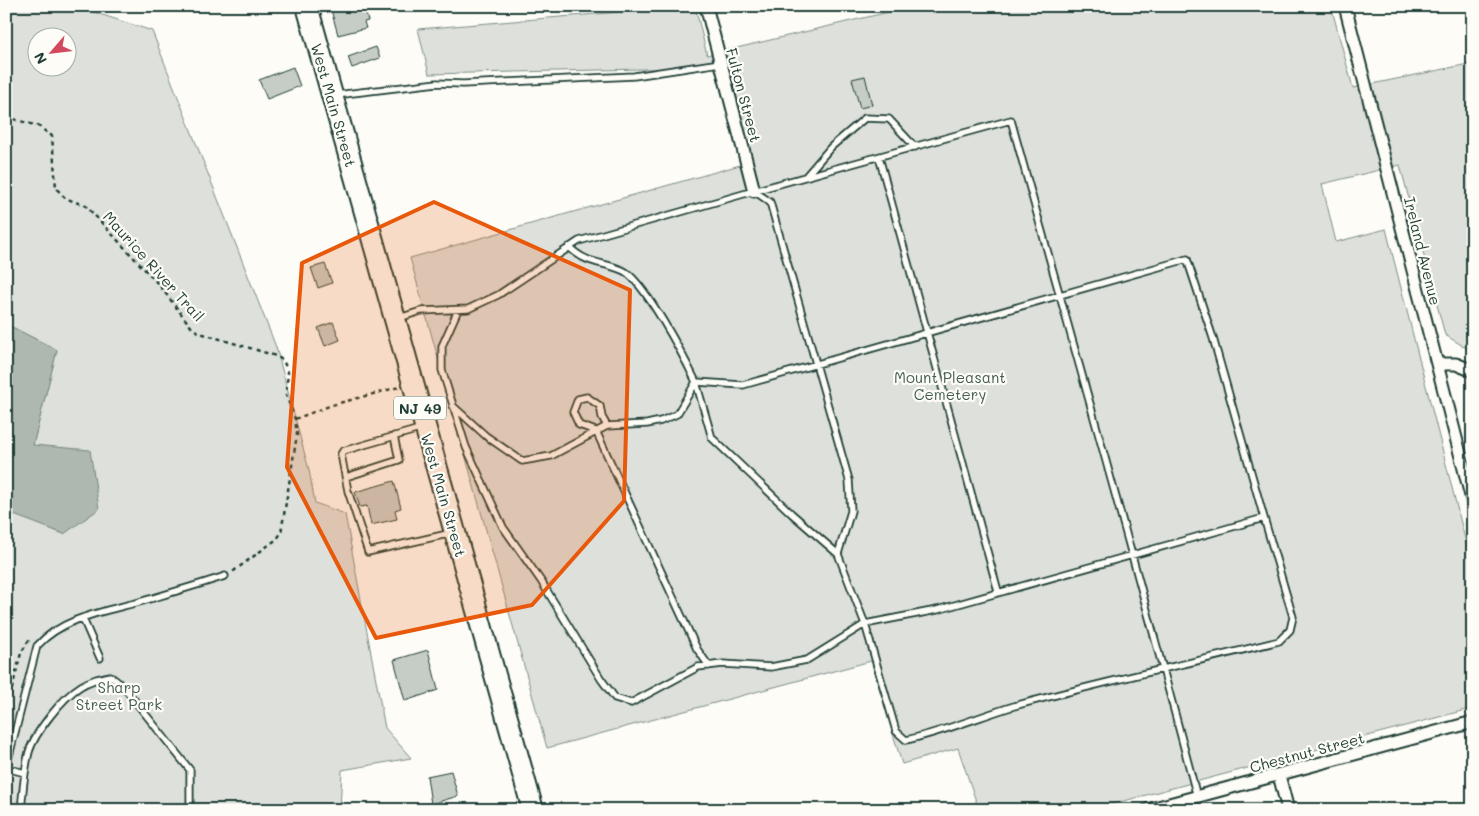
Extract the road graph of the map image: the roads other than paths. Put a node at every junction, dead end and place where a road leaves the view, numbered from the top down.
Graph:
1 (306, 6) edge
2 (706, 6) edge
3 (1345, 6) edge
4 (720, 63) junction
5 (332, 96) junction
6 (915, 147) junction
7 (879, 157) junction
8 (805, 177) junction
9 (754, 191) junction
10 (569, 247) junction
11 (1059, 297) junction
12 (458, 310) junction
13 (395, 319) junction
14 (926, 332) junction
15 (816, 362) junction
16 (1437, 364) junction
17 (1473, 371) edge
18 (696, 382) junction
19 (452, 405) junction
20 (607, 426) junction
21 (425, 428) junction
22 (596, 431) junction
23 (394, 436) junction
24 (346, 477) junction
25 (1473, 504) edge
26 (1264, 518) junction
27 (455, 533) junction
28 (838, 554) junction
29 (1130, 554) junction
30 (225, 576) dead end
31 (998, 591) junction
32 (82, 619) junction
33 (865, 624) junction
34 (100, 658) dead end
35 (710, 666) junction
36 (1163, 670) junction
37 (1473, 722) edge
38 (6, 768) edge
39 (25, 773) junction
40 (1279, 775) junction
41 (1197, 797) junction
42 (21, 810) edge
43 (190, 810) edge
44 (534, 810) edge
45 (1148, 810) edge
46 (1288, 810) edge

1 - 5 highway, West Main Street / NJ 49
2 - 4 street, Fulton Street
3 - 16 street, Ireland Avenue
4 - 5 lane
4 - 9 street, Fulton Street
5 - 13 highway, West Main Street / NJ 49
6 - 7 lane
6 - 8 lane
6 - 11 lane
7 - 8 lane
7 - 14 lane
8 - 9 lane
9 - 10 lane
9 - 15 lane
10 - 12 lane
10 - 18 lane
11 - 14 lane
11 - 26 lane
11 - 29 lane
12 - 13 lane
12 - 19 lane
13 - 21 highway, West Main Street / NJ 49
14 - 15 lane
14 - 31 lane
15 - 18 lane
15 - 28 lane
16 - 17 street
16 - 25 street, Ireland Avenue
18 - 20 lane
18 - 28 lane
19 - 22 lane
19 - 35 lane
20 - 22 lane
20 - 22 lane
21 - 23 lane
21 - 27 highway, West Main Street / NJ 49
22 - 35 lane
23 - 24 lane
23 - 24 lane
24 - 27 lane
26 - 29 lane
26 - 36 lane
27 - 44 highway, West Main Street / NJ 49
28 - 33 lane
29 - 31 lane
29 - 36 lane
30 - 32 lane
31 - 33 lane
32 - 34 lane
32 - 38 lane
33 - 35 lane
33 - 36 lane
36 - 41 lane
37 - 40 street, Chestnut Street
38 - 39 lane
39 - 42 lane
39 - 43 lane
40 - 41 street, Chestnut Street
40 - 46 street
41 - 45 street, Chestnut Street

